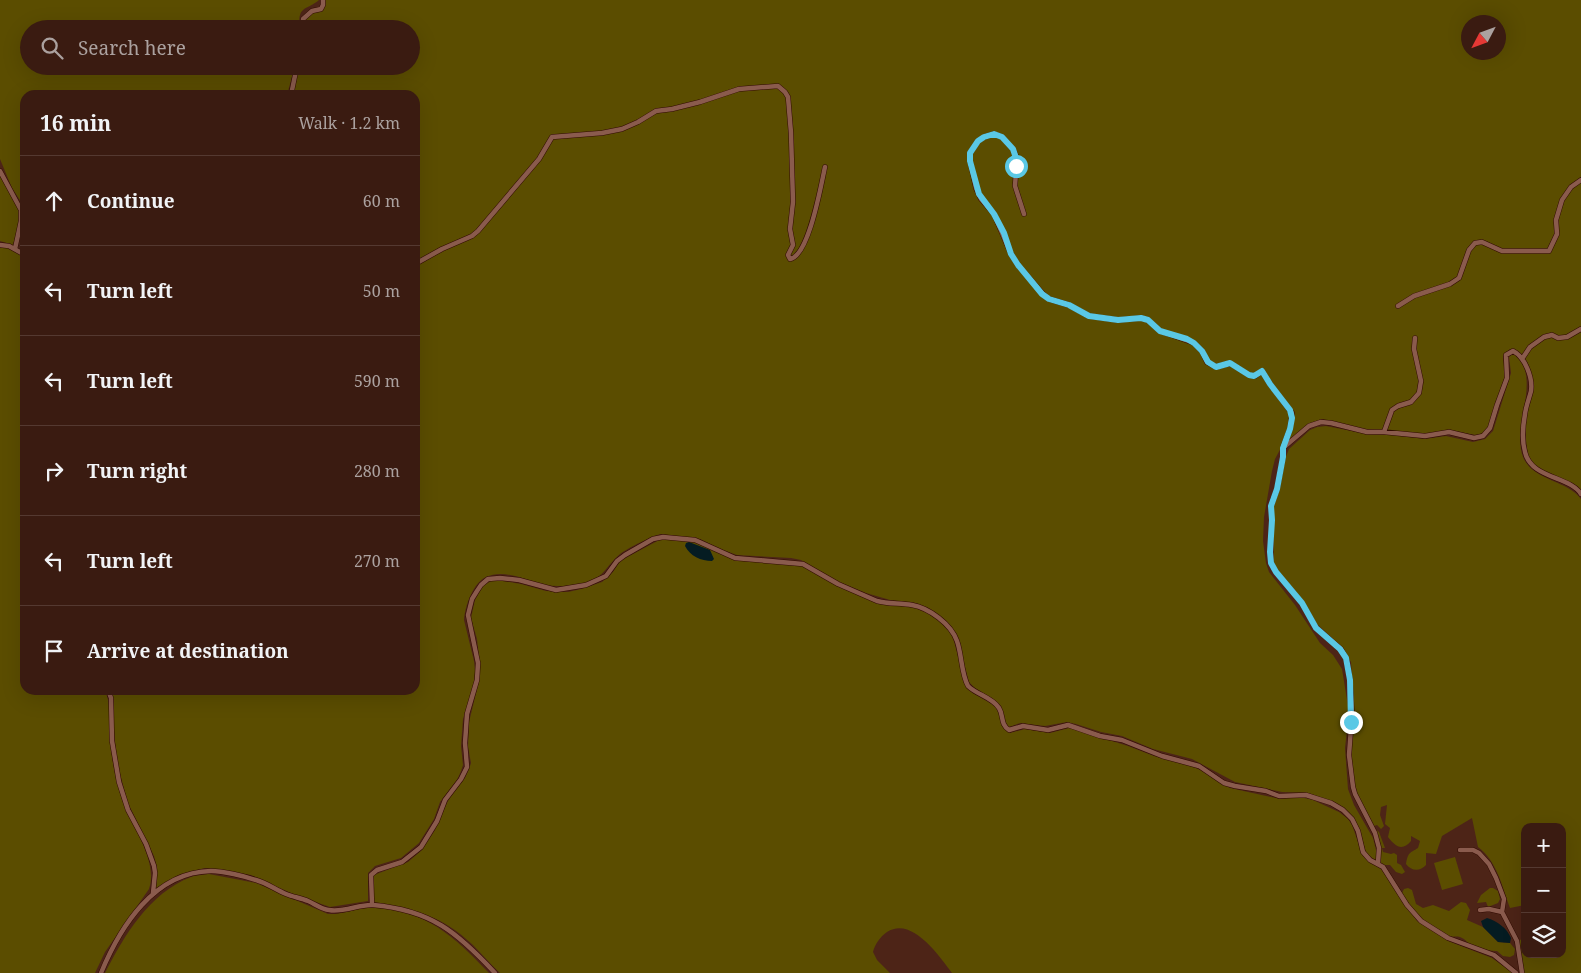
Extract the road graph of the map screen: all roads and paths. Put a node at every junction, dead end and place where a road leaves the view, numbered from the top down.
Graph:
1 (323, 0) edge
2 (303, 20) edge
3 (295, 75) edge
4 (292, 90) edge
5 (824, 167) dead end
6 (0, 171) edge
7 (1581, 180) edge
8 (20, 208) edge
9 (1024, 214) dead end
10 (20, 226) edge
11 (0, 245) edge
12 (15, 249) junction
13 (20, 252) edge
14 (420, 261) edge
15 (1398, 306) dead end
16 (1581, 329) edge
17 (1415, 338) dead end
18 (1522, 359) junction
19 (1384, 432) junction
20 (1283, 448) junction
21 (1581, 494) edge
22 (110, 695) edge
23 (1460, 850) dead end
24 (1378, 864) junction
25 (153, 893) junction
26 (372, 905) junction
27 (1480, 910) dead end
28 (1502, 912) junction
29 (101, 973) edge
30 (495, 973) edge
31 (1516, 973) edge
32 (1522, 973) edge

1 - 2 street
3 - 4 street
5 - 14 street
6 - 8 street
7 - 15 street
9 - 20 street
10 - 12 street
11 - 12 street
12 - 13 street
16 - 18 street
17 - 19 street
18 - 19 street
18 - 21 street
19 - 20 street
20 - 24 street
22 - 25 street
23 - 28 street
24 - 26 street
24 - 31 street
25 - 26 street
25 - 29 street
26 - 30 street
27 - 28 street
28 - 32 street

